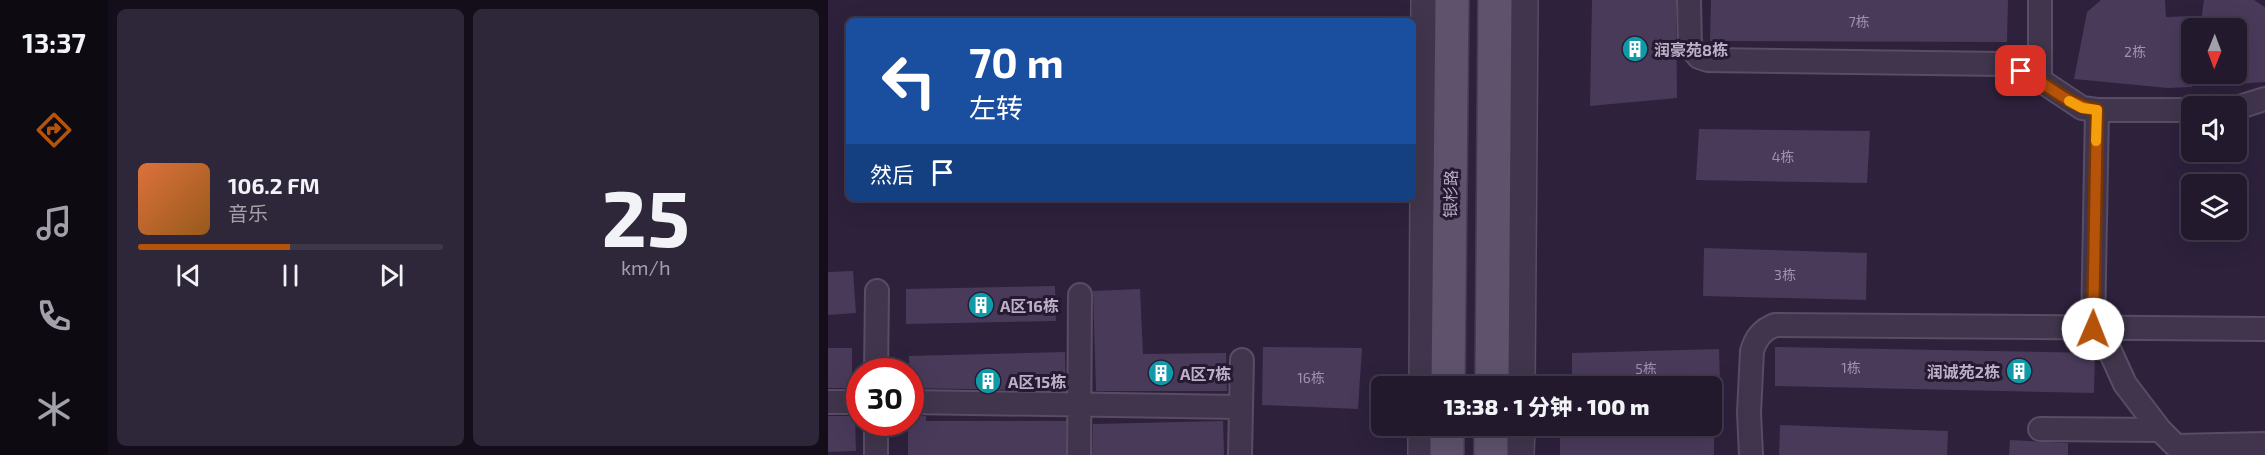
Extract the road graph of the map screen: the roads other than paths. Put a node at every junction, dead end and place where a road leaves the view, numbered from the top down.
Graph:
1 (1425, 0) edge
2 (1452, 0) edge
3 (1495, 0) edge
4 (1524, 0) edge
5 (1689, 0) edge
6 (2040, 0) edge
7 (2040, 80) junction
8 (2265, 99) edge
9 (2247, 105) edge
10 (2097, 110) junction
11 (2181, 110) edge
12 (877, 291) dead end
13 (1080, 295) dead end
14 (2096, 329) junction
15 (2265, 329) edge
16 (876, 358) edge
17 (1242, 360) dead end
18 (1422, 376) edge
19 (1448, 376) edge
20 (1492, 376) edge
21 (1521, 376) edge
22 (828, 402) edge
23 (846, 402) edge
24 (924, 402) edge
25 (1079, 406) junction
26 (1241, 407) junction
27 (2040, 429) dead end
28 (876, 436) edge
29 (1422, 436) edge
30 (1447, 436) edge
31 (1491, 436) edge
32 (1521, 436) edge
33 (2174, 444) edge
34 (2265, 444) edge
35 (876, 455) edge
36 (1079, 455) edge
37 (1240, 455) edge
38 (1422, 455) edge
39 (1447, 455) edge
40 (1491, 455) edge
41 (1520, 455) edge
42 (1751, 455) edge

1 - 18 street, 银杉路
2 - 19 main road, 银杉路
3 - 20 main road
4 - 21 street
5 - 7 street
6 - 7 street
7 - 10 street
8 - 9 street
10 - 11 street
10 - 14 street
12 - 16 street
13 - 25 street
14 - 15 street
14 - 33 street
14 - 42 street
17 - 26 street
22 - 23 street
24 - 25 street
25 - 26 street
25 - 36 street
26 - 37 street
27 - 33 street
28 - 35 street
29 - 38 street
30 - 39 main road
31 - 40 main road
32 - 41 street
33 - 34 street

